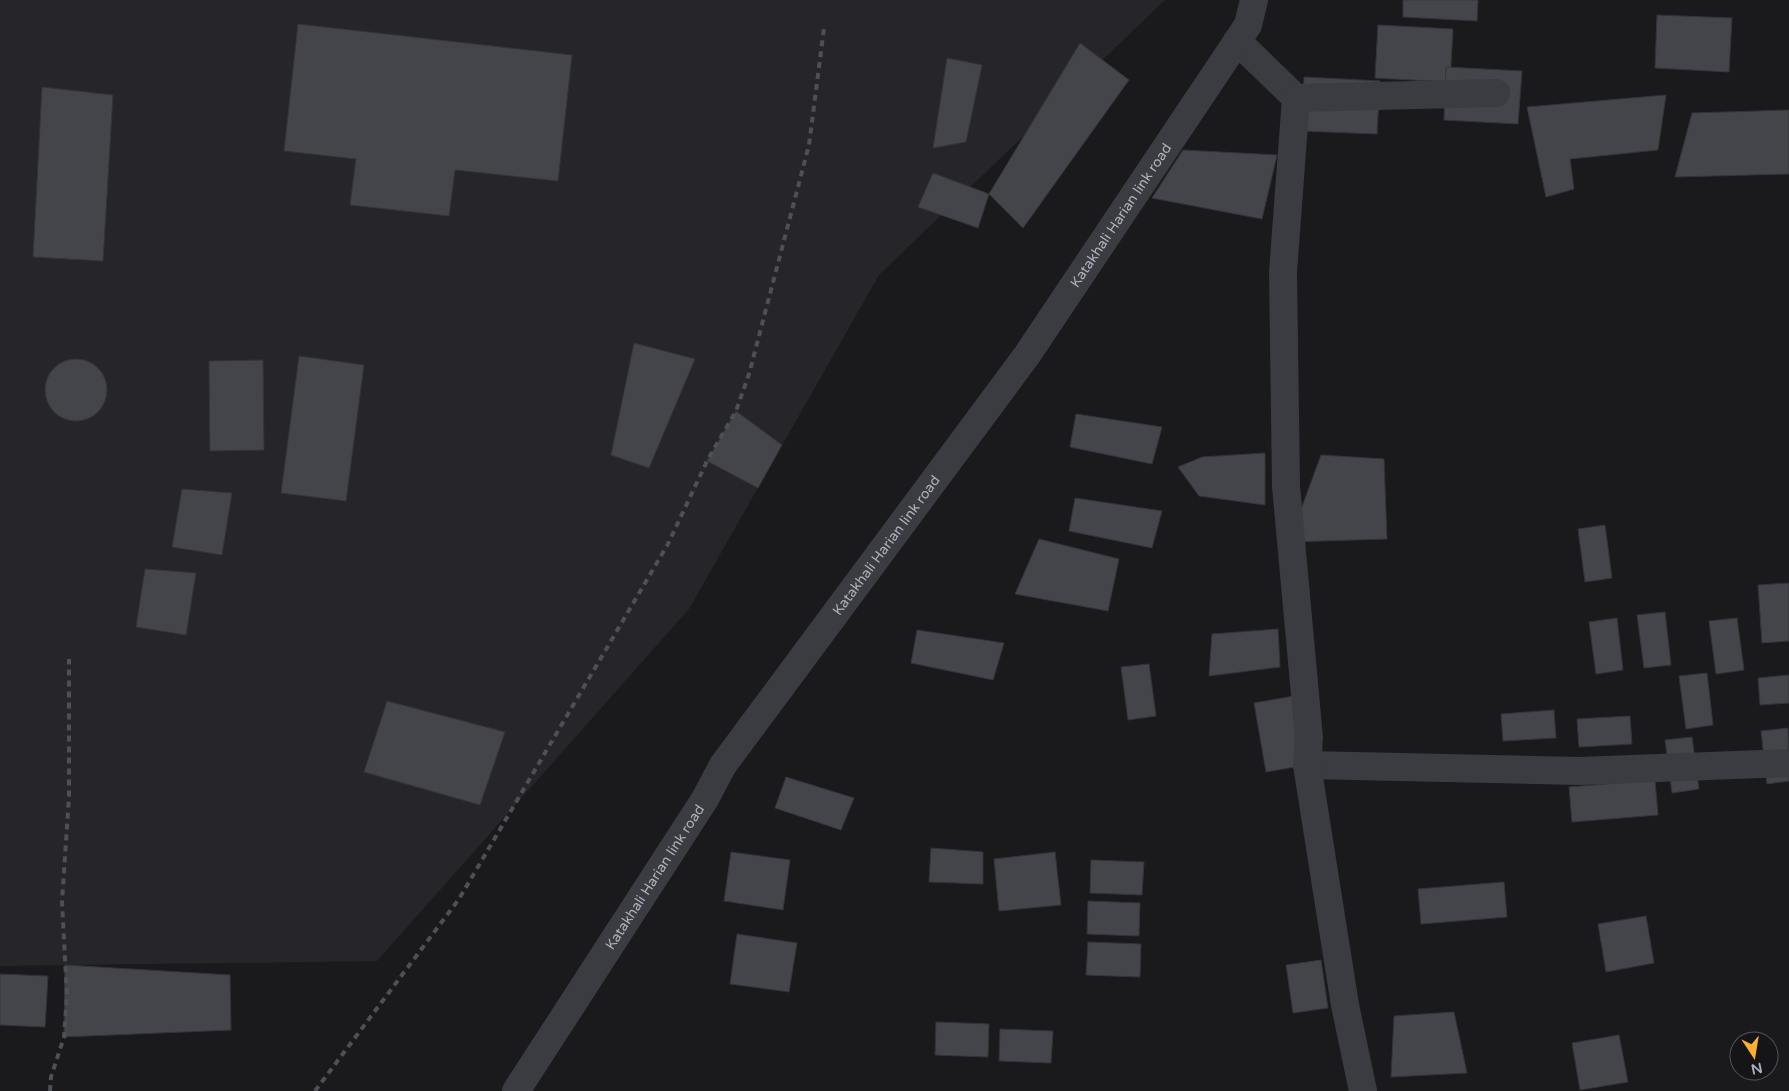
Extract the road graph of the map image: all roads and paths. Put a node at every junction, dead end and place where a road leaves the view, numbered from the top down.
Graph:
1 (1254, 0) edge
2 (1237, 41) junction
3 (1496, 93) dead end
4 (1296, 98) junction
5 (1789, 763) edge
6 (1307, 764) junction
7 (516, 1091) edge
8 (1363, 1091) edge

1 - 2 street, Katakhali Harian link road
2 - 4 street
2 - 7 street, Katakhali Harian link road
3 - 4 street
4 - 6 street
5 - 6 street
6 - 8 street

